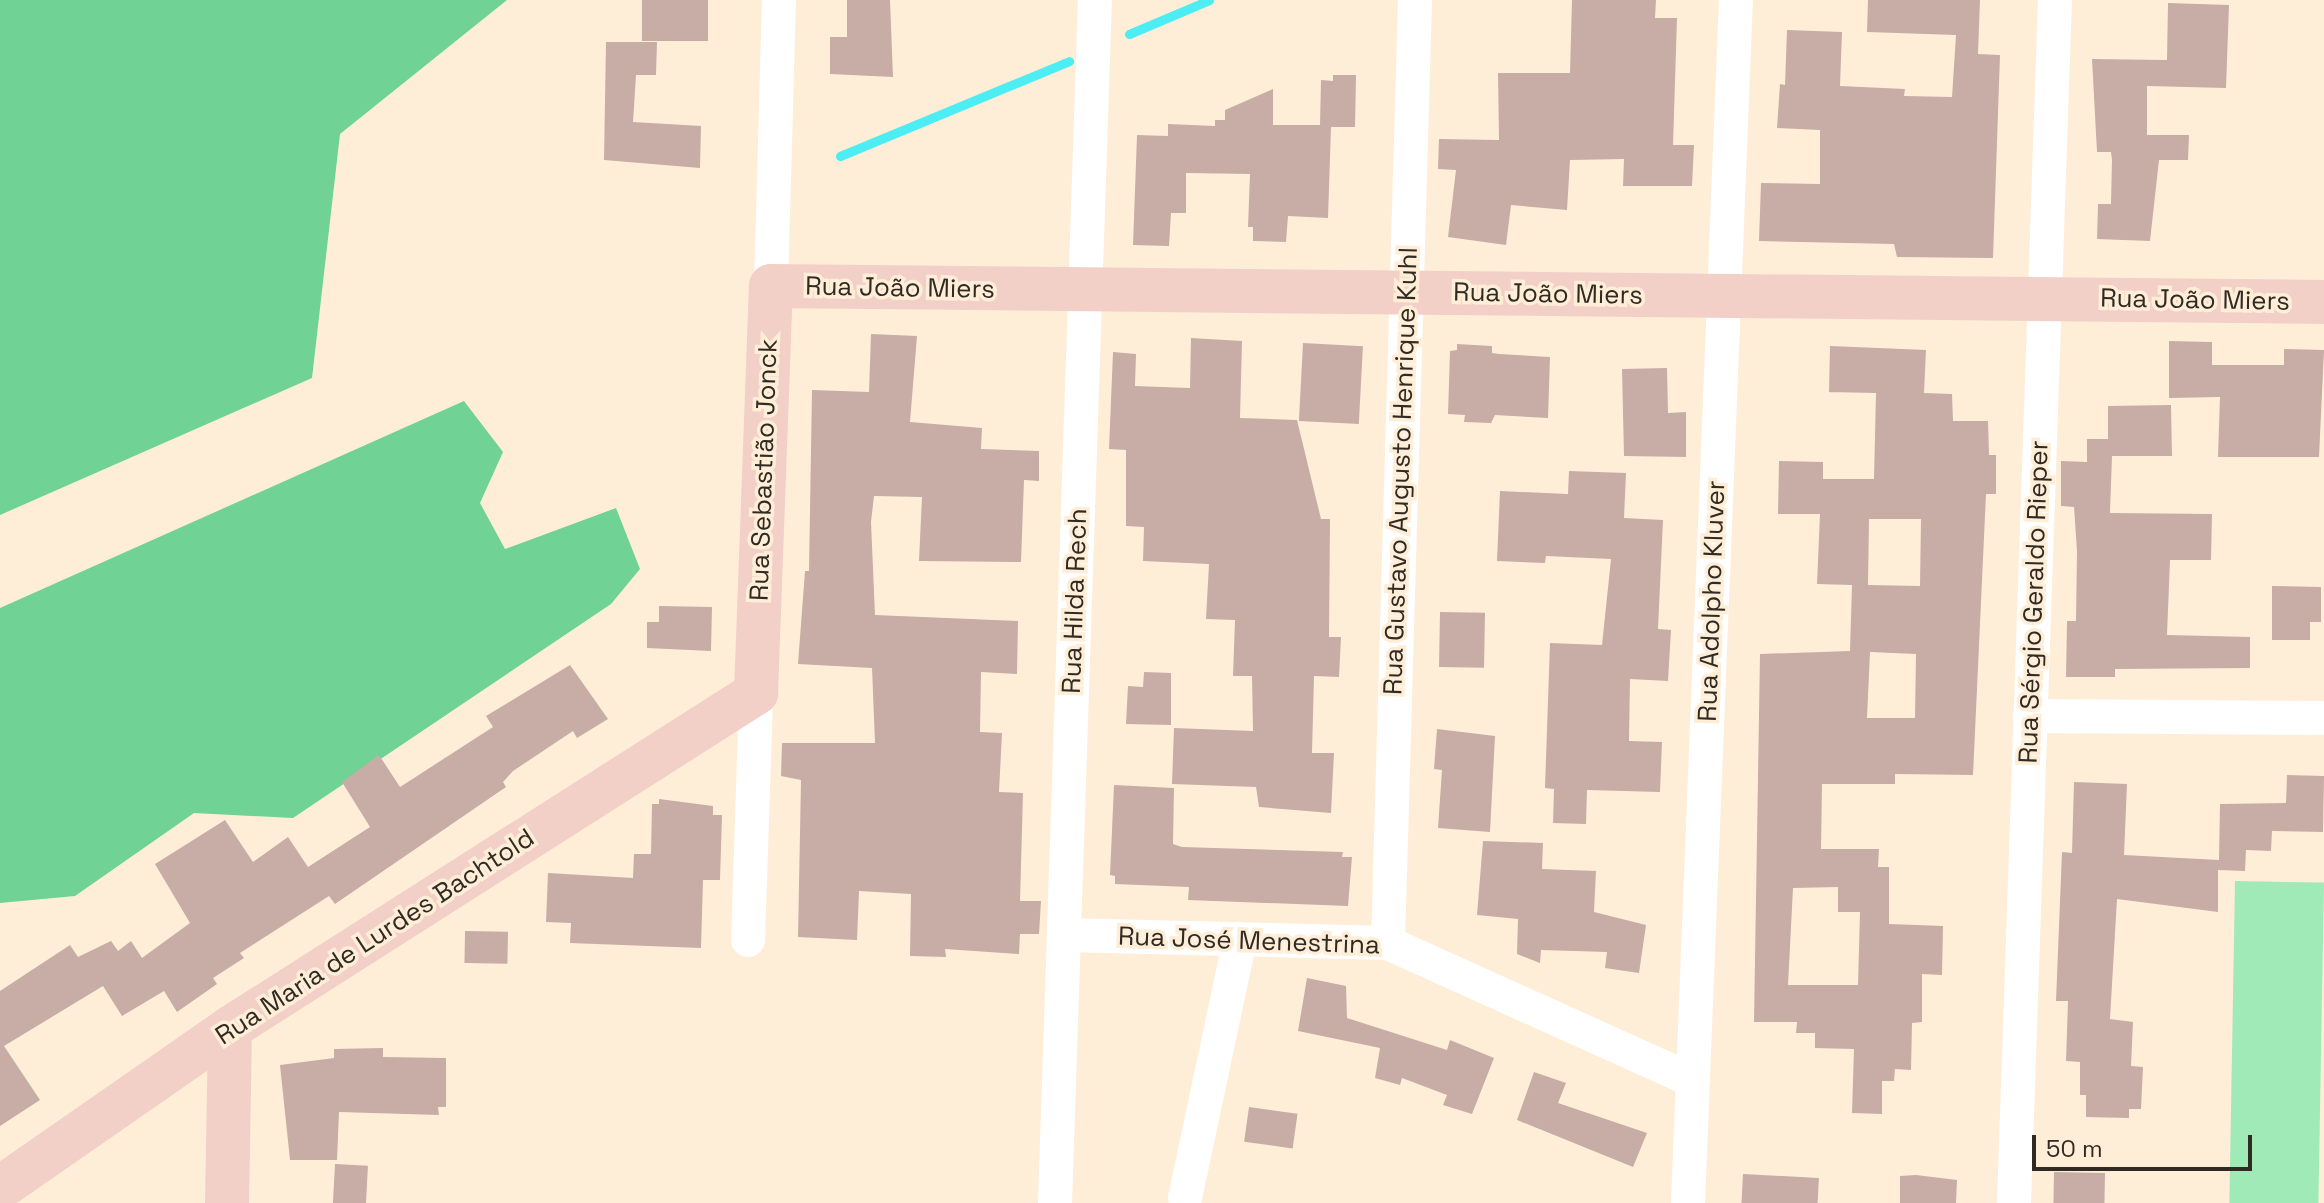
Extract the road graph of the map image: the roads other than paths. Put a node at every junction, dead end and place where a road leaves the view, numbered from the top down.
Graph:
1 (779, 0) edge
2 (1095, 0) edge
3 (1415, 0) edge
4 (1736, 0) edge
5 (2055, 0) edge
6 (771, 286) junction
7 (1085, 290) junction
8 (1407, 292) junction
9 (1724, 296) junction
10 (2045, 299) junction
11 (2324, 302) edge
12 (756, 693) junction
13 (2030, 716) junction
14 (2324, 718) edge
15 (1064, 935) junction
16 (1240, 939) junction
17 (748, 940) dead end
18 (1388, 943) junction
19 (230, 1028) junction
20 (1693, 1081) junction
21 (0, 1188) edge
22 (1185, 1198) dead end
23 (227, 1203) edge
24 (1055, 1203) edge
25 (1688, 1203) edge
26 (2014, 1203) edge

1 - 6 street, Rua Sebastião Jonck
2 - 7 street, Rua Hilda Rech
3 - 8 street, Rua Gustavo Augusto Henrique Kuhl
4 - 9 street, Rua Adolpho Kluver
5 - 10 street, Rua Sérgio Geraldo Rieper
6 - 7 street, Rua João Miers
6 - 12 street, Rua Sebastião Jonck
7 - 8 street, Rua João Miers
7 - 15 street, Rua Hilda Rech
8 - 9 street, Rua João Miers
8 - 18 street, Rua Gustavo Augusto Henrique Kuhl
9 - 10 street, Rua João Miers
9 - 20 street, Rua Adolpho Kluver
10 - 11 street, Rua João Miers
10 - 13 street, Rua Sérgio Geraldo Rieper
12 - 17 street, Rua Sebastião Jonck
12 - 19 street, Rua Maria de Lurdes Bachtold
13 - 14 street
13 - 26 street, Rua Sérgio Geraldo Rieper
15 - 16 street, Rua José Menestrina
15 - 24 street, Rua Hilda Rech
16 - 18 street, Rua José Menestrina
16 - 22 street
18 - 20 street, Rua José Menestrina
19 - 21 street, Rua Maria de Lurdes Bachtold
19 - 23 street
20 - 25 street, Rua Adolpho Kluver

